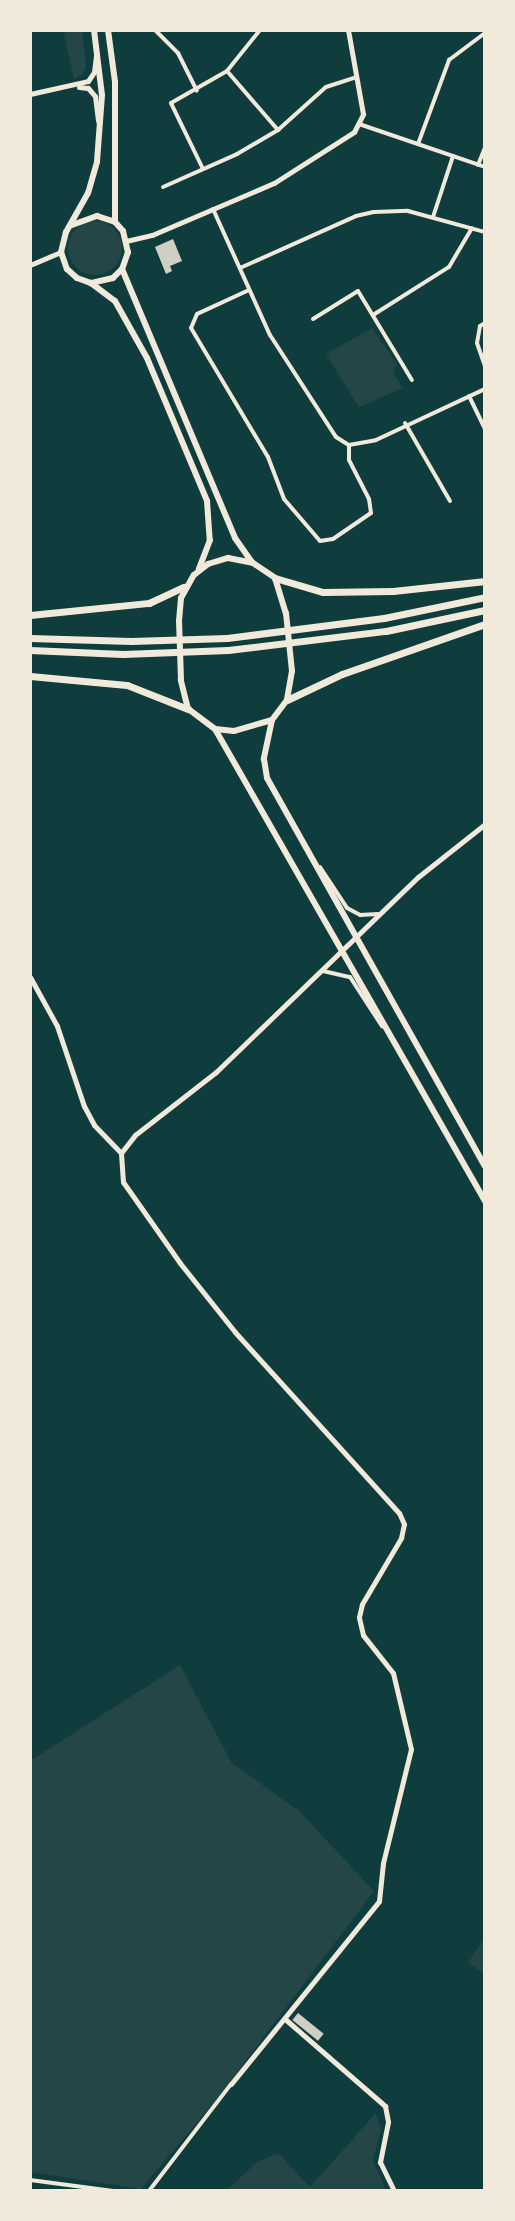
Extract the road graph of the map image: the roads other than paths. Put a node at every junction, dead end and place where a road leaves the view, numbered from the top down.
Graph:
1 (94, 30) edge
2 (108, 30) edge
3 (155, 30) edge
4 (260, 30) edge
5 (348, 30) edge
6 (485, 33) edge
7 (97, 43) junction
8 (227, 71) junction
9 (356, 77) junction
10 (77, 86) junction
11 (197, 91) junction
12 (30, 94) edge
13 (359, 124) junction
14 (278, 130) junction
15 (100, 139) junction
16 (418, 144) junction
17 (485, 148) edge
18 (453, 156) junction
19 (478, 165) junction
20 (485, 167) edge
21 (203, 169) junction
22 (163, 187) dead end
23 (213, 209) junction
24 (433, 217) junction
25 (115, 222) junction
26 (71, 225) junction
27 (472, 228) junction
28 (485, 232) edge
29 (126, 241) junction
30 (61, 252) junction
31 (30, 265) edge
32 (240, 268) junction
33 (122, 269) junction
34 (91, 283) junction
35 (249, 290) junction
36 (373, 315) junction
37 (313, 320) dead end
38 (485, 323) edge
39 (485, 366) edge
40 (412, 380) dead end
41 (485, 389) edge
42 (469, 396) junction
43 (405, 423) junction
44 (485, 429) edge
45 (349, 445) junction
46 (450, 501) dead end
47 (253, 563) junction
48 (199, 569) junction
49 (275, 578) junction
50 (485, 581) edge
51 (184, 587) junction
52 (485, 597) edge
53 (485, 610) edge
54 (30, 615) edge
55 (485, 624) edge
56 (30, 638) edge
57 (30, 650) edge
58 (30, 676) edge
59 (287, 700) junction
60 (188, 710) junction
61 (272, 720) junction
62 (216, 729) junction
63 (485, 824) edge
64 (316, 862) junction
65 (382, 912) junction
66 (359, 937) junction
67 (343, 951) junction
68 (323, 971) junction
69 (30, 977) edge
70 (399, 1048) junction
71 (121, 1153) junction
72 (485, 1166) edge
73 (485, 1201) edge
74 (285, 2019) junction
75 (231, 2084) joint
76 (30, 2180) edge
77 (113, 2191) edge
78 (149, 2191) edge
79 (394, 2191) edge

1 - 7 main road
2 - 25 main road
3 - 11 street
4 - 8 street
5 - 9 street
6 - 16 street
7 - 10 street
7 - 15 main road
8 - 11 street
8 - 14 street
9 - 13 street
9 - 14 street
10 - 12 street
10 - 15 street
11 - 21 street
13 - 16 street
13 - 23 street
14 - 21 street
15 - 26 main road
16 - 18 street
17 - 19 street
18 - 19 street
18 - 24 street
19 - 20 street
21 - 22 street
23 - 29 street
23 - 32 street
24 - 27 street
24 - 32 street
25 - 26 main road
25 - 29 main road
26 - 30 main road
27 - 28 street
27 - 36 street
29 - 33 main road
30 - 31 street
30 - 34 main road
32 - 35 street
33 - 34 main road
33 - 47 main road
34 - 48 main road
35 - 45 street
35 - 45 street
36 - 37 street
36 - 40 street
38 - 39 street
41 - 42 street
42 - 43 street
42 - 44 street
43 - 45 street
43 - 46 street
47 - 48 main road
47 - 49 main road
48 - 51 main road
49 - 50 highway
49 - 59 main road
51 - 54 highway
51 - 60 main road
52 - 56 highway
53 - 57 highway
55 - 59 highway
58 - 60 highway
59 - 61 main road
60 - 62 main road
61 - 62 main road
61 - 64 main road
62 - 67 main road
63 - 65 street
64 - 65 street
64 - 66 main road
65 - 66 street
66 - 67 street
66 - 72 main road
67 - 68 street
67 - 70 main road
68 - 70 street
68 - 71 street
69 - 71 street
70 - 73 main road
71 - 74 street
74 - 75 street
74 - 79 street
75 - 78 street
76 - 77 street

